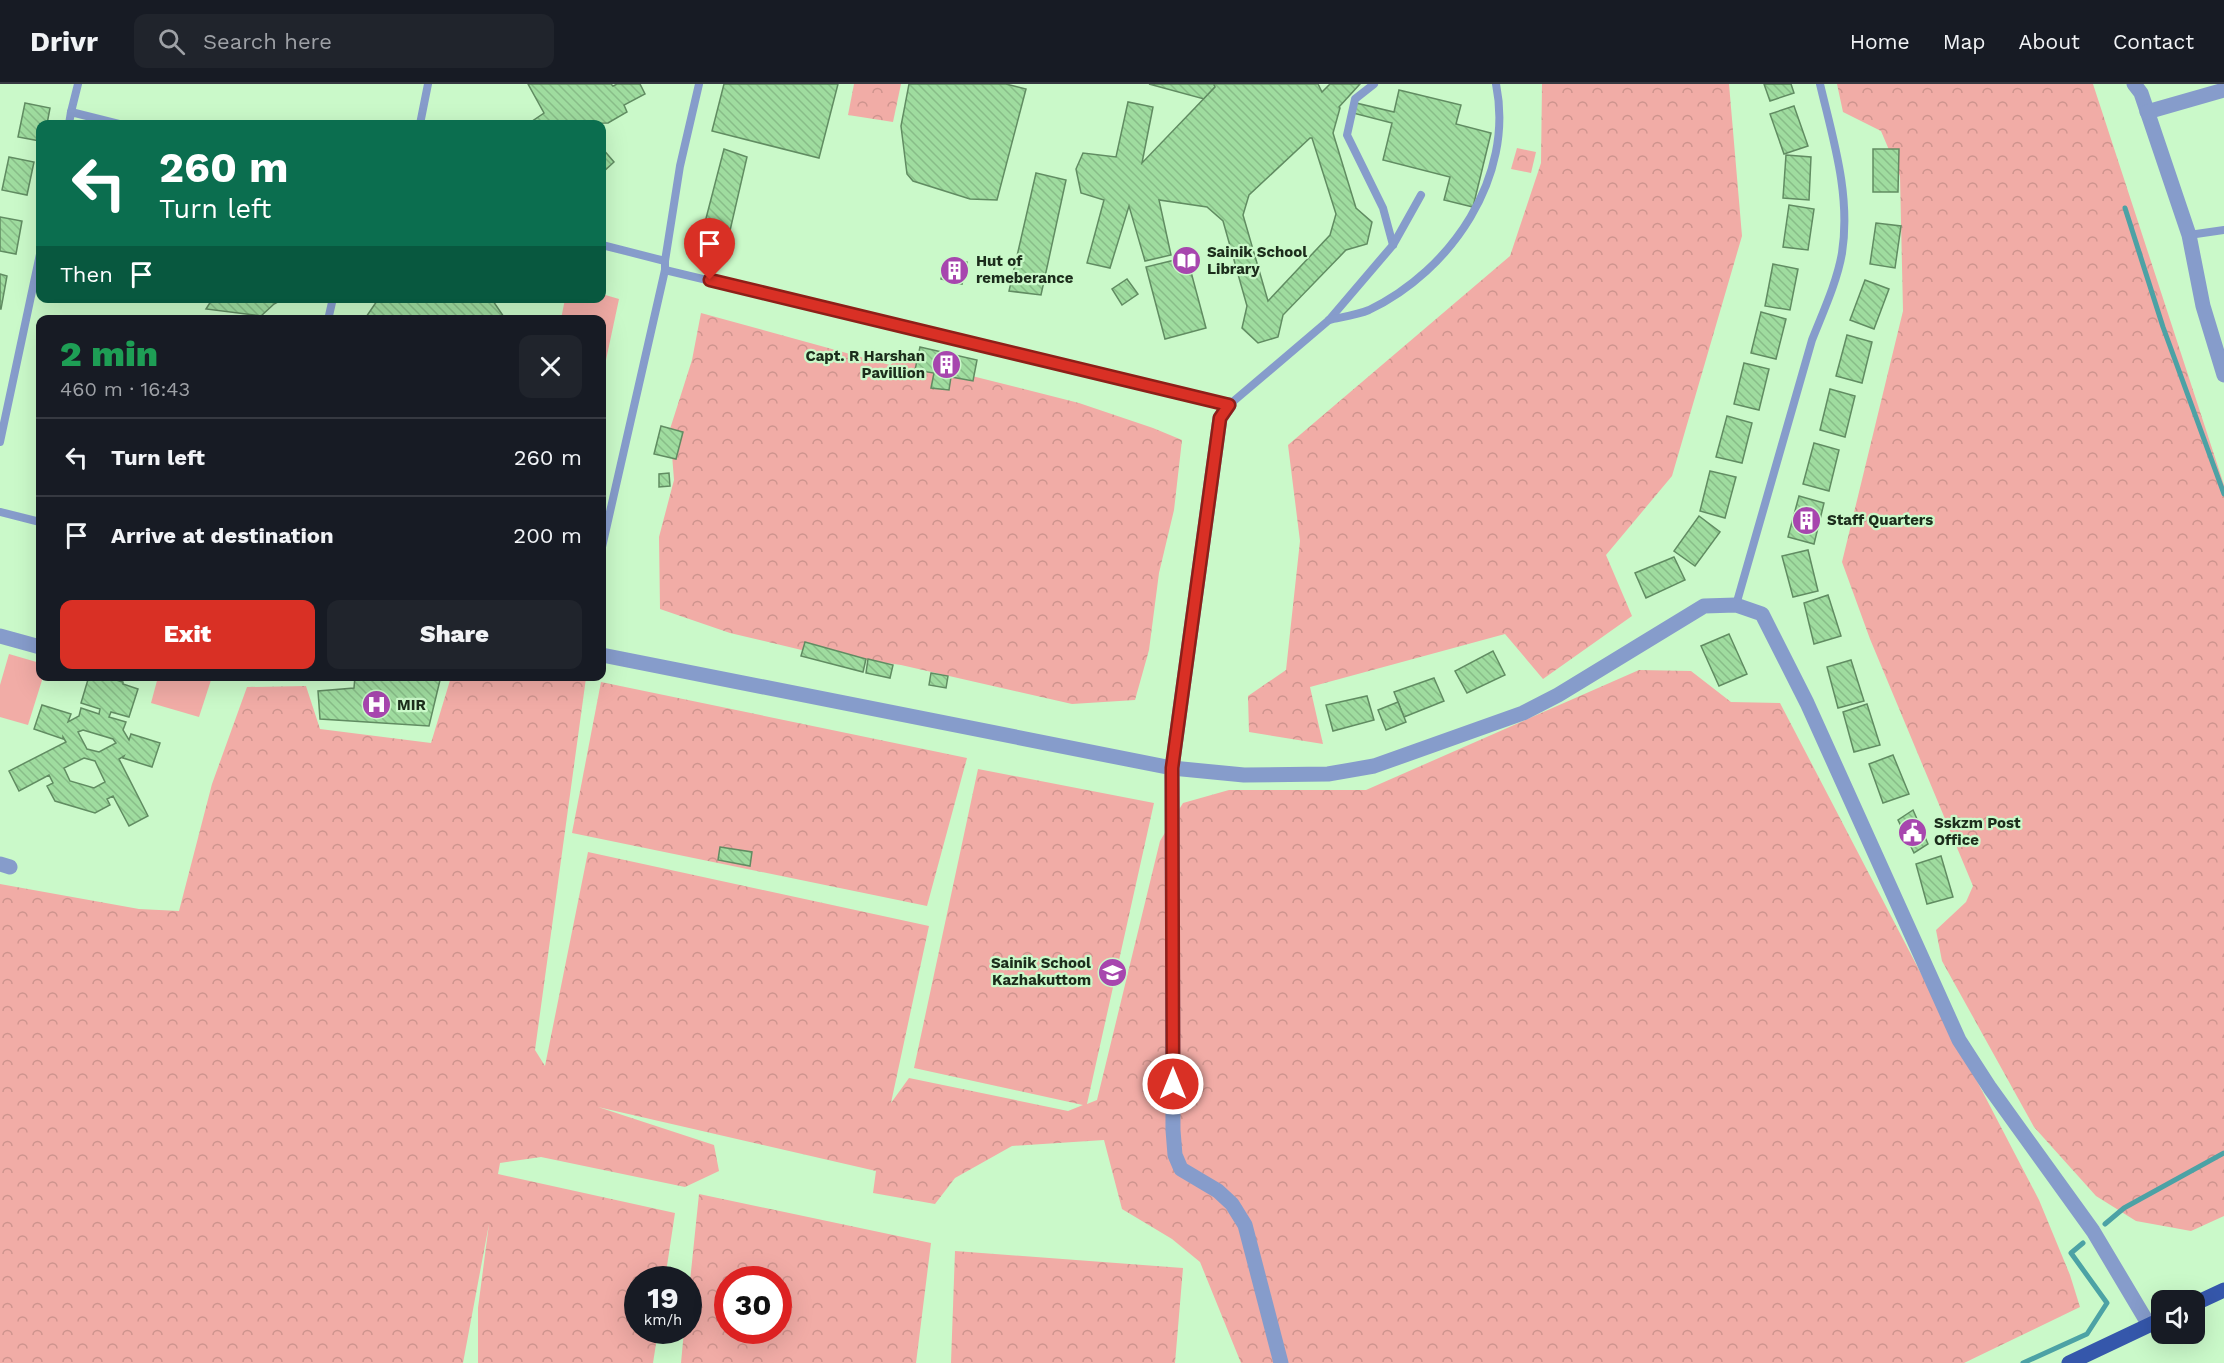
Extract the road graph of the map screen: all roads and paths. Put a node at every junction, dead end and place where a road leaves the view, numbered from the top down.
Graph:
1 (78, 84) edge
2 (428, 84) edge
3 (699, 84) edge
4 (1374, 84) edge
5 (1496, 84) edge
6 (1820, 84) edge
7 (2134, 84) edge
8 (2224, 90) edge
9 (2147, 111) junction
10 (71, 112) junction
11 (70, 120) edge
12 (103, 120) edge
13 (421, 120) edge
14 (1421, 195) dead end
15 (2224, 230) edge
16 (2189, 236) junction
17 (1393, 245) junction
18 (606, 246) edge
19 (665, 261) junction
20 (665, 270) junction
21 (36, 273) edge
22 (1329, 320) junction
23 (2224, 375) edge
24 (1229, 405) junction
25 (0, 442) edge
26 (0, 512) edge
27 (36, 521) edge
28 (606, 529) edge
29 (1736, 605) junction
30 (0, 636) edge
31 (36, 646) edge
32 (606, 656) edge
33 (1172, 768) junction
34 (2224, 1290) edge
35 (2205, 1299) edge
36 (2151, 1316) edge
37 (2151, 1324) edge
38 (1281, 1363) edge
39 (2069, 1363) edge

1 - 10 lane
2 - 13 lane
3 - 19 lane
4 - 17 lane
5 - 22 lane
6 - 29 lane
7 - 9 street
8 - 9 street
9 - 16 street
10 - 11 lane
10 - 12 lane
14 - 17 lane
15 - 16 lane
16 - 23 street
17 - 22 lane
18 - 19 lane
19 - 20 lane
20 - 24 lane
20 - 28 lane
21 - 25 lane
22 - 24 lane
24 - 33 street
26 - 27 lane
29 - 33 street
29 - 36 street
30 - 31 street
32 - 33 street
33 - 38 street
34 - 35 main road
37 - 39 main road

